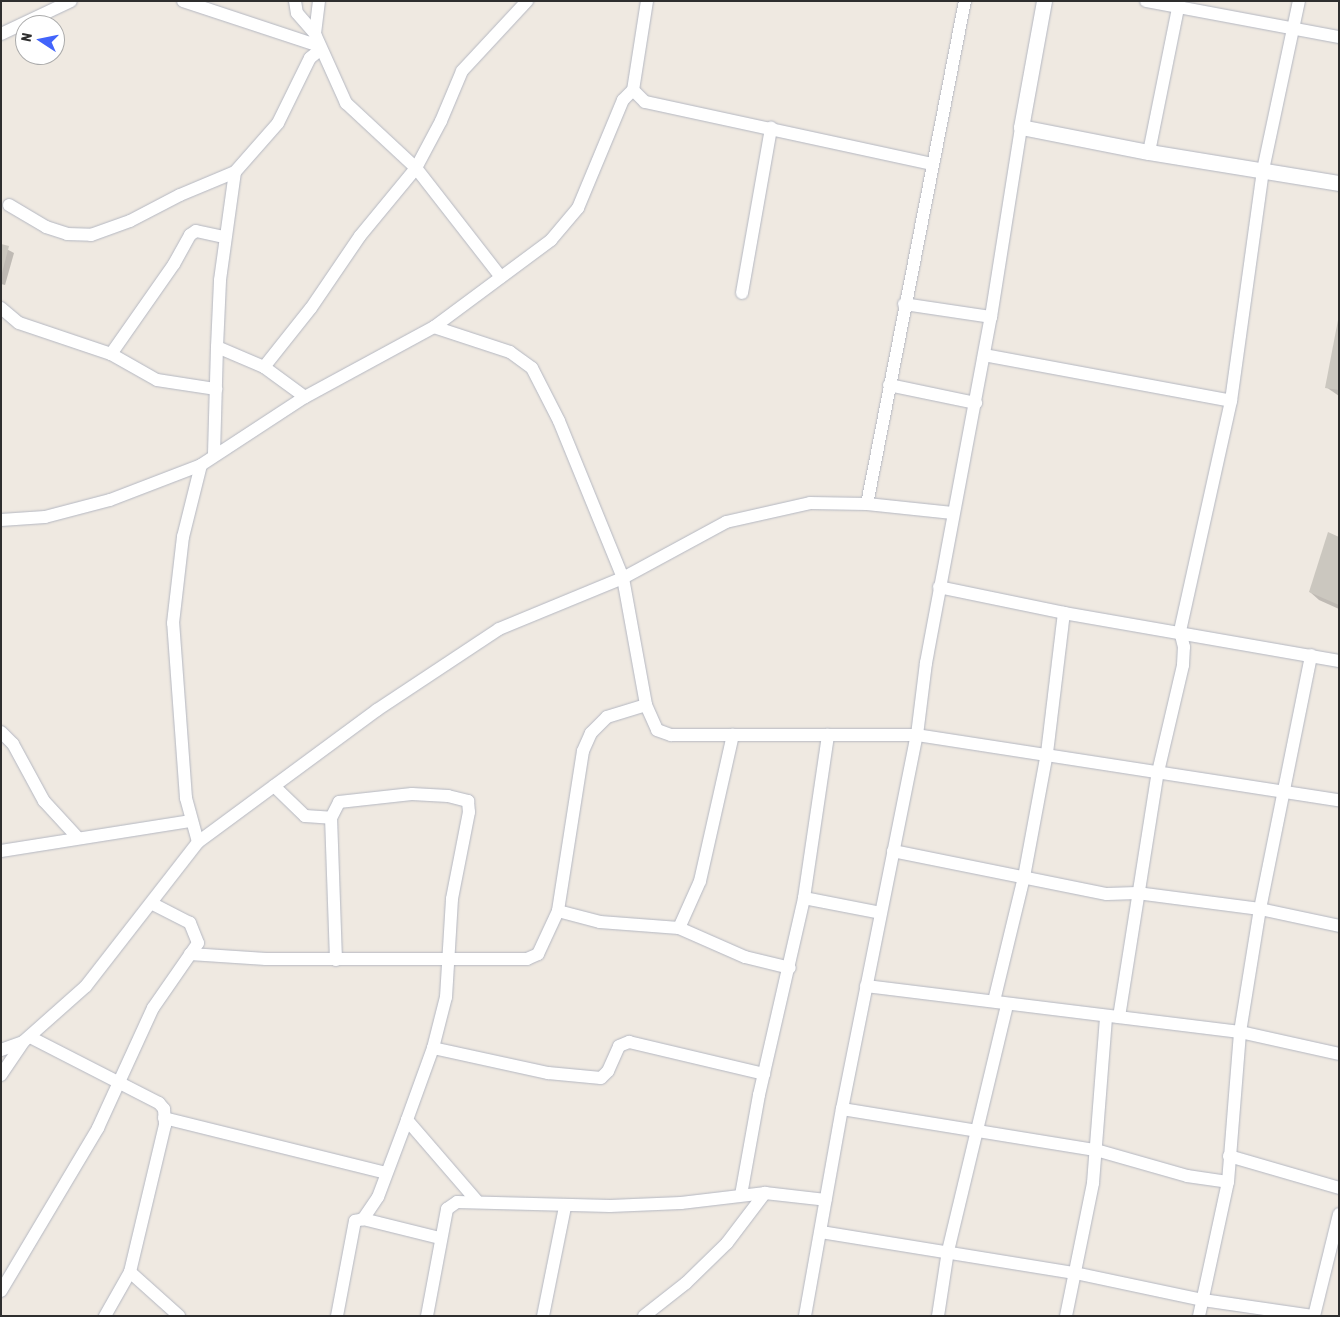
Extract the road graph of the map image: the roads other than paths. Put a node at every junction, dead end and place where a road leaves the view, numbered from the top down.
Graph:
1 (71, 1) edge
2 (183, 1) edge
3 (295, 1) edge
4 (319, 1) edge
5 (528, 1) edge
6 (647, 1) edge
7 (965, 1) edge
8 (1044, 1) edge
9 (1146, 1) edge
10 (1299, 1) edge
11 (1178, 5) edge
12 (1294, 29) junction
13 (1, 34) edge
14 (315, 34) junction
15 (1339, 37) edge
16 (320, 48) junction
17 (634, 90) junction
18 (1021, 127) junction
19 (771, 128) junction
20 (1149, 152) junction
21 (931, 164) junction
22 (416, 168) junction
23 (1264, 170) junction
24 (236, 172) junction
25 (1339, 183) edge
26 (8, 205) dead end
27 (224, 237) junction
28 (501, 277) junction
29 (742, 293) dead end
30 (904, 304) junction
31 (1, 308) edge
32 (991, 317) junction
33 (434, 326) junction
34 (217, 347) junction
35 (111, 354) junction
36 (984, 355) junction
37 (264, 367) junction
38 (889, 386) junction
39 (216, 389) junction
40 (305, 397) junction
41 (1231, 401) junction
42 (976, 402) junction
43 (214, 454) junction
44 (201, 465) junction
45 (867, 504) junction
46 (953, 513) junction
47 (1, 520) edge
48 (623, 578) junction
49 (939, 586) junction
50 (1064, 613) junction
51 (1180, 631) junction
52 (1311, 655) junction
53 (1339, 661) edge
54 (646, 705) junction
55 (1, 732) edge
56 (733, 735) junction
57 (828, 735) junction
58 (917, 735) junction
59 (1047, 753) junction
60 (1158, 772) junction
61 (274, 786) junction
62 (1283, 792) junction
63 (1339, 800) edge
64 (331, 818) junction
65 (190, 821) junction
66 (78, 838) junction
67 (198, 842) junction
68 (1, 851) edge
69 (893, 851) junction
70 (1024, 877) junction
71 (1137, 893) junction
72 (804, 898) junction
73 (153, 904) junction
74 (1260, 909) junction
75 (558, 911) junction
76 (881, 913) junction
77 (1339, 926) edge
78 (679, 928) junction
79 (190, 954) junction
80 (451, 958) junction
81 (336, 960) junction
82 (790, 968) junction
83 (866, 986) junction
84 (994, 1001) junction
85 (1007, 1005) junction
86 (1113, 1017) junction
87 (1240, 1032) junction
88 (27, 1040) junction
89 (433, 1048) junction
90 (1, 1050) edge
91 (1339, 1054) edge
92 (764, 1074) junction
93 (1, 1075) edge
94 (120, 1084) junction
95 (842, 1109) junction
96 (164, 1118) junction
97 (407, 1120) junction
98 (979, 1131) junction
99 (1096, 1150) junction
100 (1230, 1156) junction
101 (386, 1173) junction
102 (1228, 1182) junction
103 (1339, 1188) edge
104 (765, 1193) junction
105 (741, 1195) junction
106 (476, 1200) junction
107 (826, 1200) junction
108 (565, 1207) junction
109 (1339, 1214) edge
110 (363, 1219) junction
111 (821, 1232) junction
112 (440, 1238) junction
113 (948, 1251) junction
114 (130, 1272) junction
115 (1075, 1273) junction
116 (1, 1291) edge
117 (1204, 1300) junction
118 (105, 1316) edge
119 (179, 1316) edge
120 (338, 1316) edge
121 (427, 1316) edge
122 (543, 1316) edge
123 (644, 1316) edge
124 (805, 1316) edge
125 (938, 1316) edge
126 (1066, 1316) edge
127 (1199, 1316) edge
128 (1314, 1316) edge

1 - 13 street
2 - 16 street
3 - 14 street
4 - 14 street
5 - 22 street
6 - 17 street
7 - 21 street
8 - 18 street
9 - 11 street
10 - 12 street
11 - 12 street
11 - 20 street
12 - 15 street
12 - 23 street
14 - 16 street
16 - 22 street
16 - 24 street
17 - 19 street
17 - 28 street
18 - 20 street
18 - 32 street
19 - 21 street
19 - 29 street
20 - 23 street
21 - 30 street
22 - 28 street
22 - 37 street
23 - 25 street
23 - 41 street
24 - 26 street
24 - 27 street
27 - 34 street
27 - 35 street
28 - 33 street
30 - 32 street
30 - 38 street
31 - 35 street
32 - 36 street
33 - 40 street
33 - 48 street
34 - 37 street
34 - 39 street
35 - 39 street
36 - 41 street
36 - 42 street
37 - 40 street
38 - 42 street
38 - 45 street
39 - 43 street
40 - 43 street
41 - 51 street
42 - 46 street
43 - 44 street
44 - 47 street
44 - 65 street
45 - 46 street
45 - 48 street
46 - 49 street
48 - 54 street
48 - 61 street
49 - 50 street
49 - 58 street
50 - 51 street
50 - 59 street
51 - 52 street
51 - 60 street
52 - 53 street
52 - 62 street
54 - 56 street
54 - 75 street
55 - 66 street
56 - 57 street
56 - 78 street
57 - 58 street
57 - 72 street
58 - 59 street
58 - 69 street
59 - 60 street
59 - 70 street
60 - 62 street
60 - 71 street
61 - 64 street
61 - 67 street
62 - 63 street
62 - 74 street
64 - 80 street
64 - 81 street
65 - 66 street
65 - 67 street
66 - 68 street
67 - 73 street
69 - 70 street
69 - 76 street
70 - 71 street
70 - 84 street
71 - 74 street
71 - 86 street
72 - 76 street
72 - 82 street
73 - 79 street
73 - 88 street
74 - 77 street
74 - 87 street
75 - 78 street
75 - 80 street
76 - 83 street
78 - 82 street
79 - 81 street
79 - 94 street
80 - 81 street
80 - 89 street
82 - 92 street
83 - 84 street
83 - 95 street
84 - 85 street
85 - 86 street
85 - 98 street
86 - 87 street
86 - 99 street
87 - 91 street
87 - 100 street
88 - 90 street
88 - 93 street
88 - 94 street
89 - 92 street
89 - 97 street
92 - 105 street
94 - 96 street
94 - 116 street
95 - 98 street
95 - 107 street
96 - 101 street
96 - 114 street
97 - 101 street
97 - 106 street
98 - 99 street
98 - 113 street
99 - 102 street
99 - 115 street
100 - 102 street
100 - 103 street
101 - 110 street
102 - 117 street
104 - 105 street
104 - 107 street
104 - 123 street
105 - 108 street
106 - 108 street
106 - 112 street
107 - 111 street
108 - 122 street
109 - 128 street
110 - 112 street
110 - 120 street
111 - 113 street
111 - 124 street
112 - 121 street
113 - 115 street
113 - 125 street
114 - 118 street
114 - 119 street
115 - 117 street
115 - 126 street
117 - 127 street
117 - 128 street

